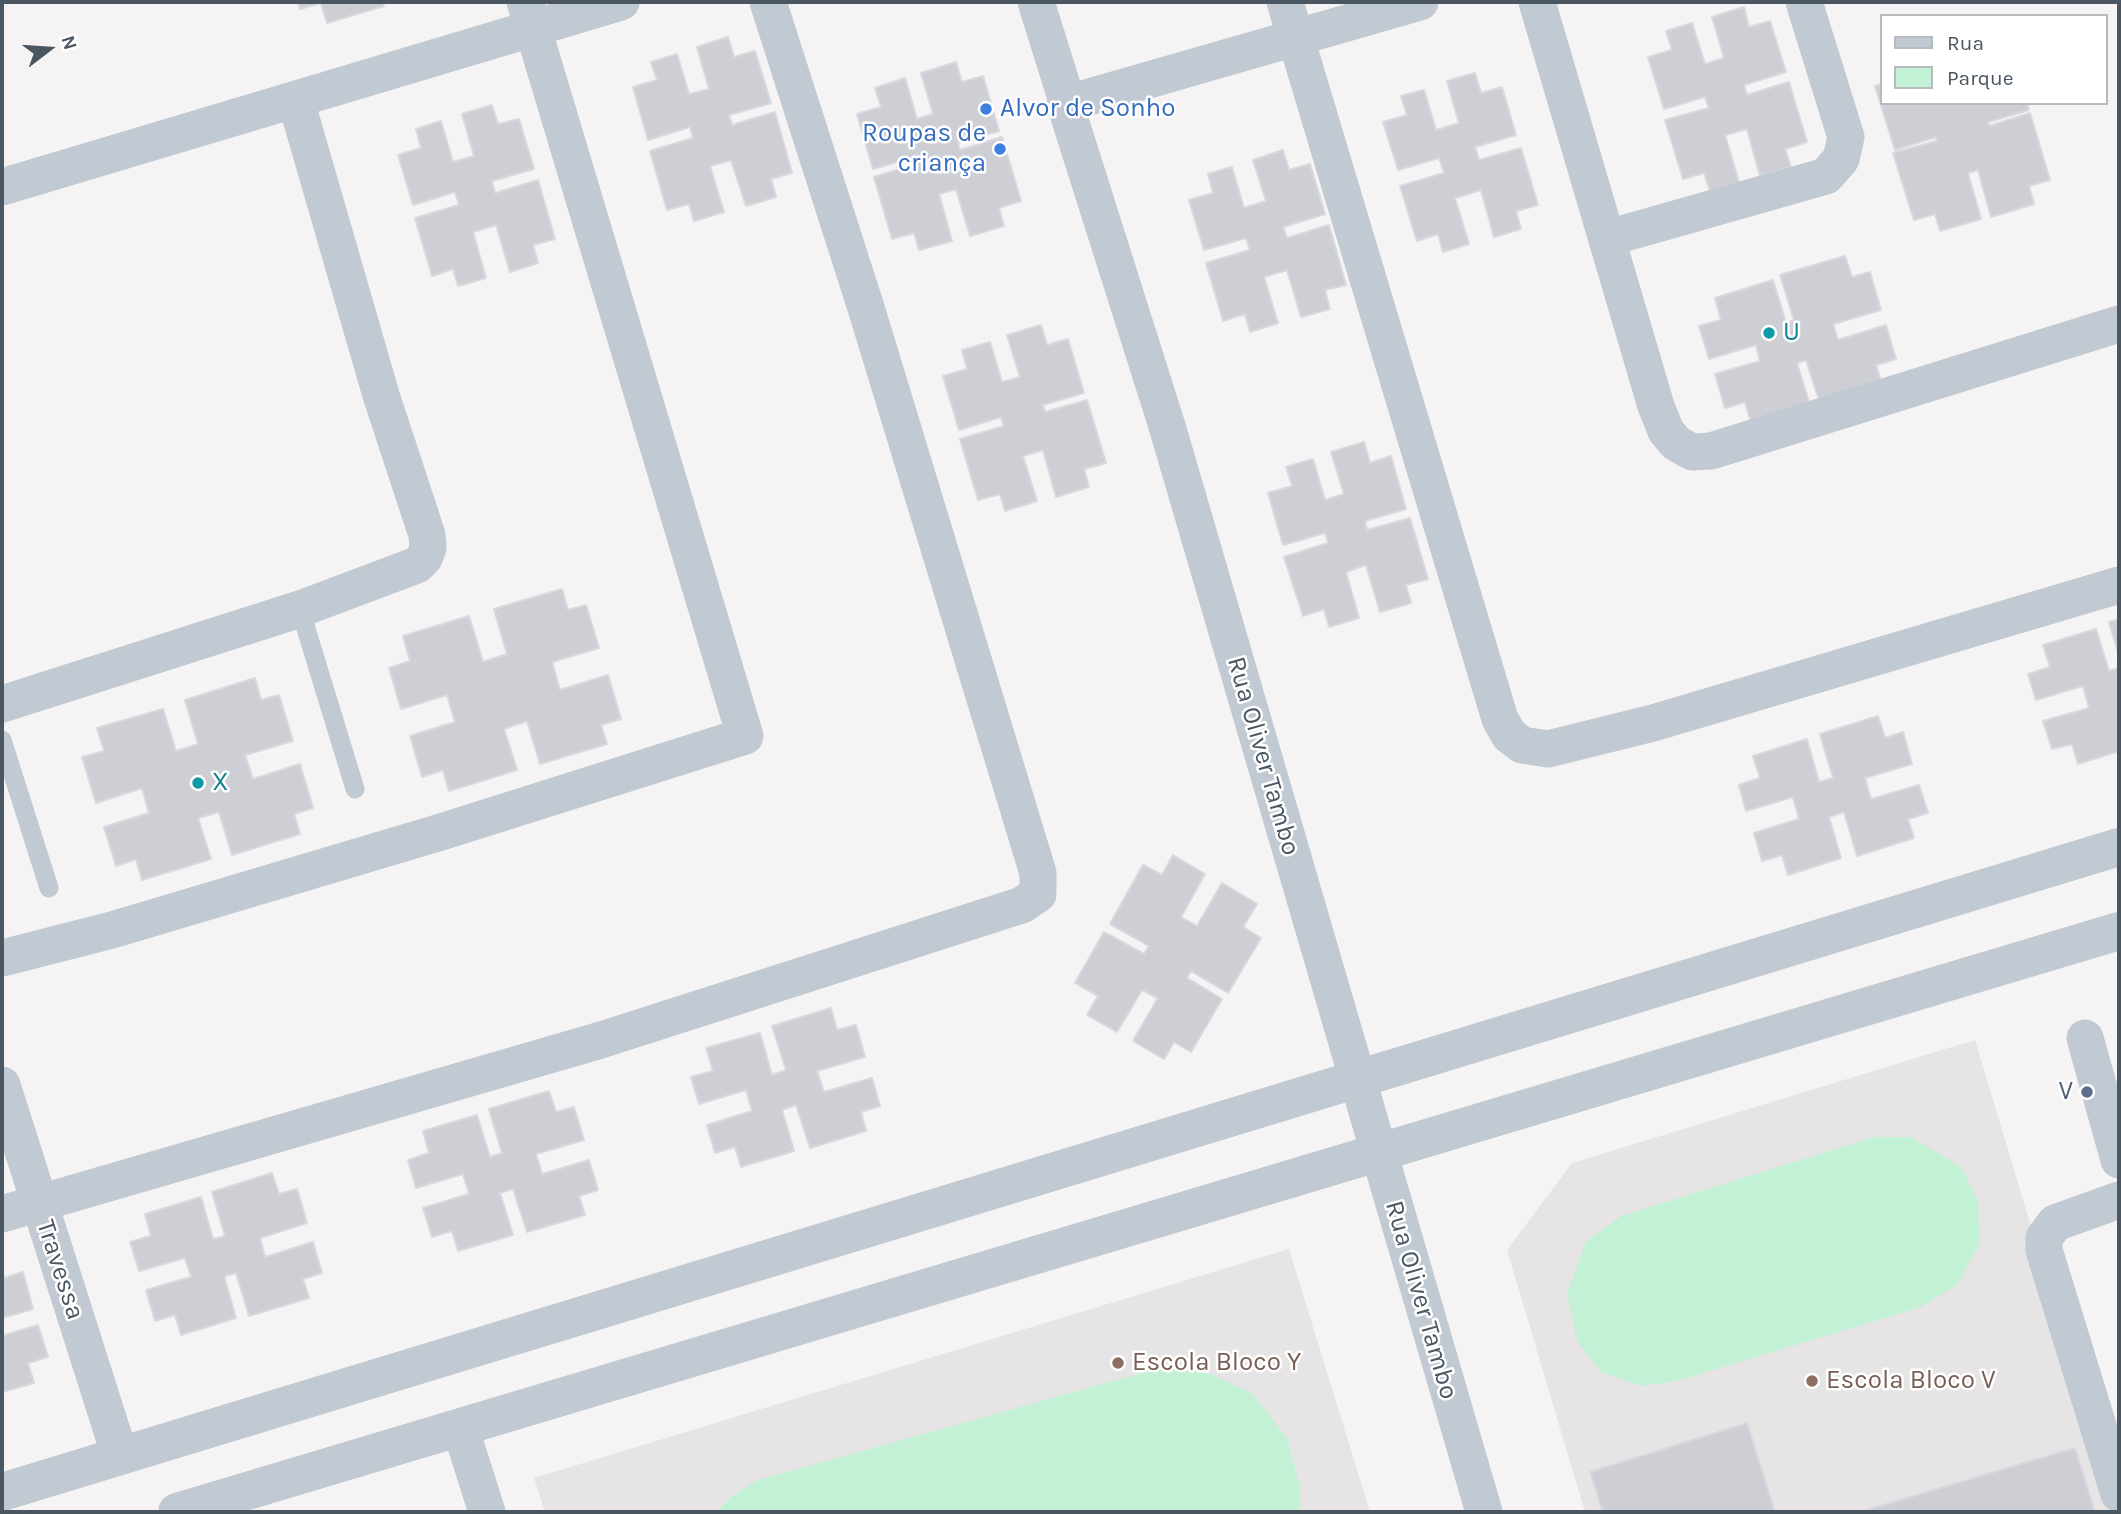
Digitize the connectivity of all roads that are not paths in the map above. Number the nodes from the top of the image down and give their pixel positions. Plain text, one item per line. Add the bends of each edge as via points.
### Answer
1 (621, 2) edge
2 (768, 2) edge
3 (1036, 2) edge
4 (1285, 2) edge
5 (1420, 2) edge
6 (1537, 2) edge
7 (1804, 2) edge
8 (529, 15) edge
9 (1296, 38) junction
10 (296, 101) junction
11 (1065, 104) junction
12 (2, 187) edge
13 (1608, 238) junction
14 (2119, 324) edge
15 (2119, 585) edge
16 (300, 609) junction
17 (2, 704) edge
18 (2, 740) edge
19 (355, 789) dead end
20 (2119, 847) edge
21 (49, 888) dead end
22 (2119, 931) edge
23 (2, 958) edge
24 (2085, 1038) dead end
25 (1357, 1079) junction
26 (2, 1085) edge
27 (1378, 1153) junction
28 (2119, 1160) edge
29 (2119, 1200) edge
30 (38, 1203) junction
31 (2, 1213) edge
32 (460, 1427) junction
33 (2113, 1452) edge
34 (120, 1456) junction
35 (2, 1492) edge
36 (2119, 1494) edge
37 (177, 1512) edge
38 (487, 1512) edge
39 (1484, 1512) edge

1 - 8 street
2 - 30 street via 1038,873 1038,894 1022,905 601,1040
3 - 11 street, Rua Oliver Tambo
4 - 9 street
5 - 9 street
6 - 13 street
7 - 13 street via 1846,137 1842,159 1826,176
8 - 10 street
8 - 23 street via 745,736 428,836
9 - 11 street
9 - 15 street via 1500,719 1522,745 1548,749 1653,723
10 - 12 street
10 - 16 street via 428,548 418,565
11 - 25 street, Rua Oliver Tambo via 1167,426
13 - 14 street via 1656,406 1666,431 1692,452 1711,451
16 - 17 street
16 - 19 lane
18 - 21 lane
20 - 25 street
22 - 27 street
24 - 28 street
25 - 27 street, Rua Oliver Tambo
25 - 34 street
26 - 30 street, Travessa
27 - 32 street
27 - 39 street, Rua Oliver Tambo
29 - 33 street via 2062,1218 2049,1229 2044,1250
30 - 31 street
30 - 34 street, Travessa
32 - 37 street
32 - 38 street
33 - 36 street
34 - 35 street

